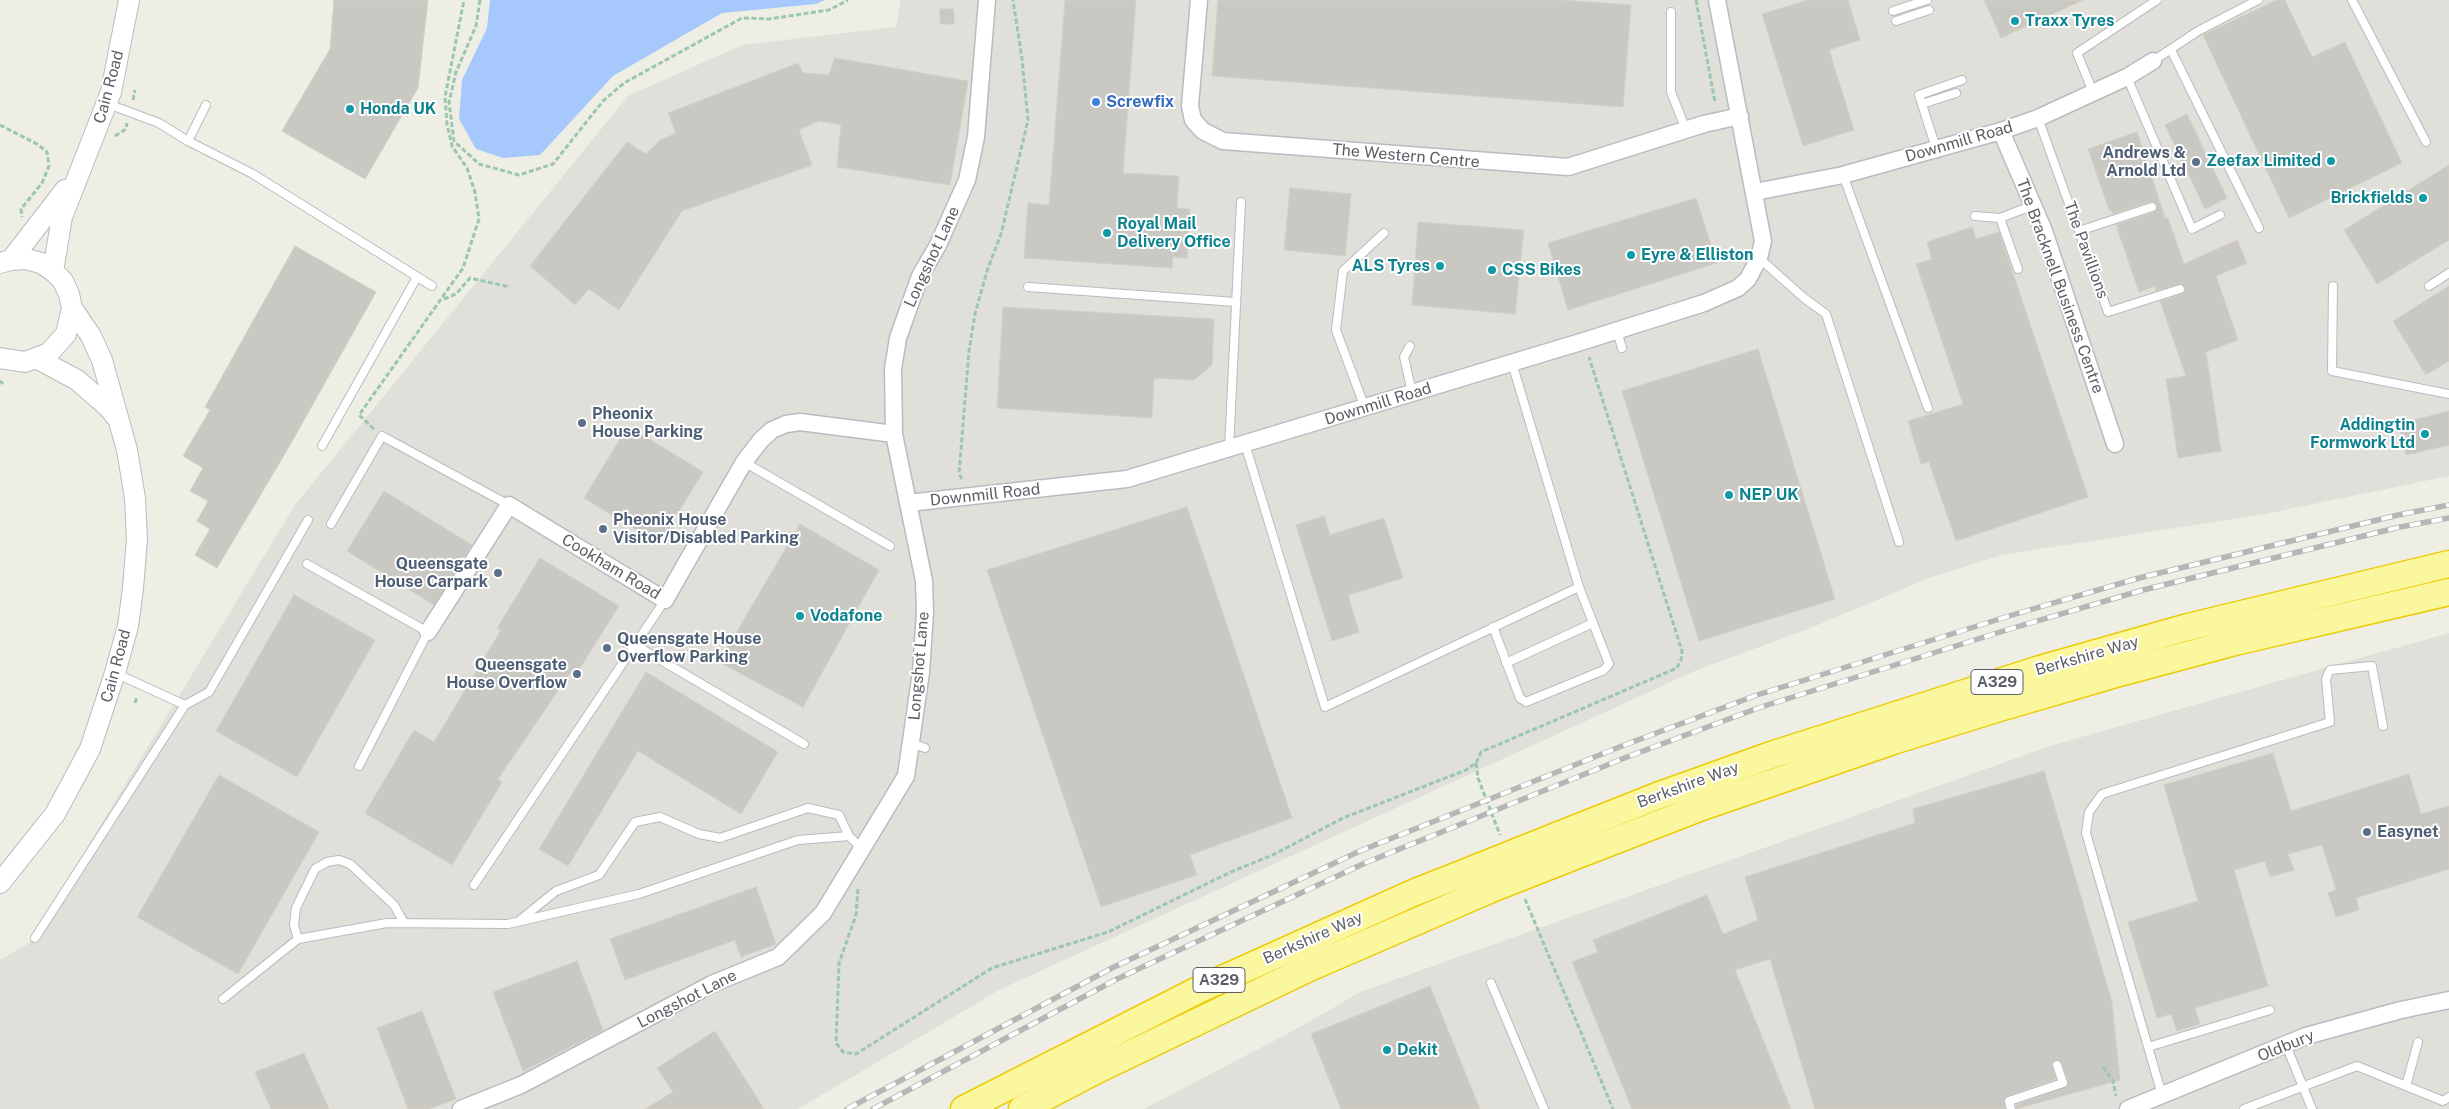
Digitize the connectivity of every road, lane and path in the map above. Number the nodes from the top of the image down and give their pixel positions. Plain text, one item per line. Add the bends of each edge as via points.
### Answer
1 (129, 0) edge
2 (464, 0) edge
3 (480, 0) edge
4 (848, 0) edge
5 (987, 0) edge
6 (1013, 0) edge
7 (1199, 0) edge
8 (1696, 0) edge
9 (1718, 0) edge
10 (1927, 0) edge
11 (2157, 0) edge
12 (2258, 0) edge
13 (2352, 0) edge
14 (1929, 10) dead end
15 (1893, 11) dead end
16 (1670, 12) dead end
17 (1896, 21) dead end
18 (2171, 50) junction
19 (2153, 61) joint
20 (2127, 77) junction
21 (1962, 80) dead end
22 (2094, 92) junction
23 (1956, 93) dead end
24 (1715, 102) dead end
25 (108, 104) junction
26 (1922, 104) junction
27 (206, 105) dead end
28 (1740, 116) junction
29 (2038, 118) junction
30 (0, 125) edge
31 (1686, 130) junction
32 (2001, 131) junction
33 (188, 141) junction
34 (2426, 142) dead end
35 (1936, 148) junction
36 (79, 170) junction
37 (1843, 175) junction
38 (1755, 192) junction
39 (1241, 202) dead end
40 (2034, 205) junction
41 (2152, 207) dead end
42 (1975, 216) dead end
43 (2220, 216) dead end
44 (22, 218) dead end
45 (2000, 218) junction
46 (2260, 228) dead end
47 (2079, 231) junction
48 (1384, 232) dead end
49 (1759, 258) junction
50 (6, 262) edge
51 (2018, 269) dead end
52 (53, 271) junction
53 (2449, 273) edge
54 (417, 277) junction
55 (432, 286) dead end
56 (2333, 286) dead end
57 (2430, 286) dead end
58 (510, 287) dead end
59 (1028, 287) dead end
60 (2180, 289) dead end
61 (443, 299) junction
62 (1236, 302) junction
63 (72, 308) junction
64 (1617, 330) junction
65 (1410, 346) dead end
66 (1622, 348) dead end
67 (1587, 350) dead end
68 (38, 359) junction
69 (4, 362) edge
70 (1512, 363) junction
71 (1412, 393) junction
72 (2449, 394) edge
73 (1365, 408) junction
74 (1928, 408) dead end
75 (118, 420) junction
76 (894, 434) junction
77 (382, 436) junction
78 (2115, 444) dead end
79 (322, 446) dead end
80 (1237, 447) junction
81 (744, 462) junction
82 (962, 480) dead end
83 (908, 503) junction
84 (509, 506) junction
85 (308, 520) dead end
86 (331, 524) dead end
87 (1899, 542) dead end
88 (890, 546) dead end
89 (308, 564) dead end
90 (2449, 564) edge
91 (1579, 587) junction
92 (2449, 592) edge
93 (665, 600) junction
94 (1593, 623) junction
95 (1493, 627) junction
96 (428, 632) junction
97 (635, 645) junction
98 (1506, 663) junction
99 (115, 673) junction
100 (137, 697) dead end
101 (135, 703) dead end
102 (185, 706) junction
103 (2383, 726) dead end
104 (804, 744) dead end
105 (1476, 763) junction
106 (359, 766) dead end
107 (849, 836) junction
108 (1500, 837) dead end
109 (862, 848) junction
110 (1560, 848) junction
111 (1485, 878) junction
112 (0, 883) edge
113 (474, 886) dead end
114 (1523, 894) dead end
115 (519, 921) junction
116 (404, 923) junction
117 (35, 938) dead end
118 (298, 939) junction
119 (1491, 984) dead end
120 (224, 999) dead end
121 (2449, 1000) edge
122 (2270, 1010) dead end
123 (2418, 1042) dead end
124 (2286, 1045) junction
125 (2148, 1047) junction
126 (2057, 1064) dead end
127 (2103, 1067) dead end
128 (2304, 1086) junction
129 (2406, 1086) junction
130 (2162, 1095) junction
131 (2116, 1096) dead end
132 (2449, 1097) edge
133 (461, 1109) edge
134 (964, 1109) edge
135 (1022, 1109) edge
136 (1544, 1109) edge
137 (1613, 1109) edge
138 (2011, 1109) edge
139 (2128, 1109) edge
140 (2244, 1109) edge
141 (2312, 1109) edge

1 - 25 street, Cain Road
2 - 61 path via 445,97 452,146 467,168 479,219 463,268
3 - 4 path via 476,26 456,72 449,102 454,141 479,164 519,175 552,164 603,101 624,82 742,18 769,19 829,10
5 - 76 street, Longshot Lane via 976,136 967,180 938,245 920,276 898,338 893,369
6 - 82 path via 1028,120 1001,234 986,271 968,351 959,474
7 - 31 street, The Western Centre via 1190,106 1193,120 1203,131 1223,141 1568,168
8 - 24 path
9 - 28 street, Downmill Road
10 - 15 lane
11 - 22 lane via 2077,53
12 - 18 lane via 2198,31
13 - 34 lane
14 - 17 lane
16 - 31 lane via 1671,92
18 - 19 lane
18 - 46 lane
19 - 20 street, Downmill Road
20 - 22 street, Downmill Road
20 - 43 lane via 2192,229
21 - 26 lane via 1919,95
22 - 29 street, Downmill Road
23 - 26 lane
25 - 33 lane via 159,123
25 - 36 street, Cain Road
26 - 35 lane
27 - 33 lane
28 - 31 street, The Western Centre
28 - 38 street, Downmill Road
29 - 32 street, Downmill Road
29 - 47 lane, The Pavillions
30 - 44 path via 46,152 49,166 42,183 20,209
32 - 35 street, Downmill Road
32 - 40 street, The Bracknell Business Centre
33 - 54 lane via 258,177
35 - 37 street, Downmill Road
36 - 50 street, Cain Road
36 - 52 street, Cain Road via 62,218
37 - 38 street, Downmill Road
37 - 74 lane
38 - 49 street, Downmill Road via 1763,240
39 - 62 lane
40 - 45 lane
40 - 78 street, The Bracknell Business Centre
41 - 47 lane
42 - 45 lane
45 - 51 lane
47 - 60 lane, The Pavillions via 2108,312
48 - 73 lane via 1343,271 1336,330
49 - 64 street, Downmill Road via 1748,279 1738,288 1720,297
49 - 87 lane via 1826,314
50 - 52 street via 26,259
52 - 63 street via 63,281
53 - 57 lane
54 - 55 lane
54 - 79 lane
56 - 72 lane via 2332,371
58 - 61 path via 470,278 456,294
59 - 62 lane
61 - 77 path via 359,415
62 - 80 lane
63 - 68 street via 66,334 49,353
63 - 75 street, Cain Road via 102,360
64 - 66 lane
64 - 70 street, Downmill Road
65 - 71 lane via 1404,357
67 - 105 path via 1682,651 1681,660 1677,668 1668,673 1481,752
68 - 69 street
68 - 75 street, Cain Road via 77,380
70 - 71 street, Downmill Road
70 - 91 lane
71 - 73 street, Downmill Road
73 - 80 street, Downmill Road
75 - 99 street, Cain Road via 131,471 137,539 128,626
76 - 81 street, Cookham Road via 800,422 786,424 761,440
76 - 83 street, Longshot Lane
77 - 84 lane
77 - 86 lane
80 - 83 street, Downmill Road via 1127,479
80 - 95 lane via 1325,707
81 - 88 lane
81 - 93 street, Cookham Road
83 - 109 street, Longshot Lane via 924,581 918,746 906,776
84 - 93 street, Cookham Road
84 - 96 street
85 - 102 lane via 209,692
89 - 96 lane
90 - 110 highway, Berkshire Way / A329 via 2197,624 2040,669 1774,754 1657,796
91 - 94 lane
91 - 95 lane
92 - 110 highway, Berkshire Way / A329 via 2235,642 2112,675 1893,741 1719,800
93 - 97 lane
94 - 98 lane
94 - 98 lane via 1610,664 1604,670 1526,702 1520,698
95 - 98 lane
96 - 106 lane
97 - 104 lane
97 - 113 lane
99 - 102 lane
99 - 112 street, Cain Road via 90,750 55,814
100 - 101 path
102 - 117 lane
103 - 125 lane via 2372,666 2330,670 2326,679 2330,722 2102,794 2093,806 2086,833
105 - 108 path via 1483,794
105 - 109 path via 1466,770 1343,818 1274,855 1233,871 1108,932 992,968 856,1054 843,1052 836,1043 836,1035 839,963 856,915
107 - 109 lane
107 - 115 lane via 798,840 639,894
107 - 115 lane via 839,815 808,808 720,838 699,834 660,817 635,822 599,875 556,891
109 - 133 street, Longshot Lane via 822,913 778,957 712,984 521,1085
110 - 111 highway, Berkshire Way / A329, bridge
111 - 134 highway, Berkshire Way / A329 via 1413,893 1198,990
111 - 135 highway, Berkshire Way / A329
114 - 137 path
115 - 116 lane via 508,924
116 - 118 lane via 387,923
116 - 118 lane via 394,905 350,864 339,860 315,869 296,908 294,925
118 - 120 lane
119 - 136 lane
121 - 124 street, Oldbury via 2352,1023
122 - 125 lane
123 - 129 lane
124 - 128 lane
124 - 130 street, Oldbury
125 - 130 lane
126 - 138 lane via 2063,1083 2009,1101
127 - 131 path via 2113,1081
128 - 129 lane via 2357,1066
128 - 140 lane
128 - 141 lane
129 - 132 lane via 2442,1102
130 - 139 street, Oldbury

